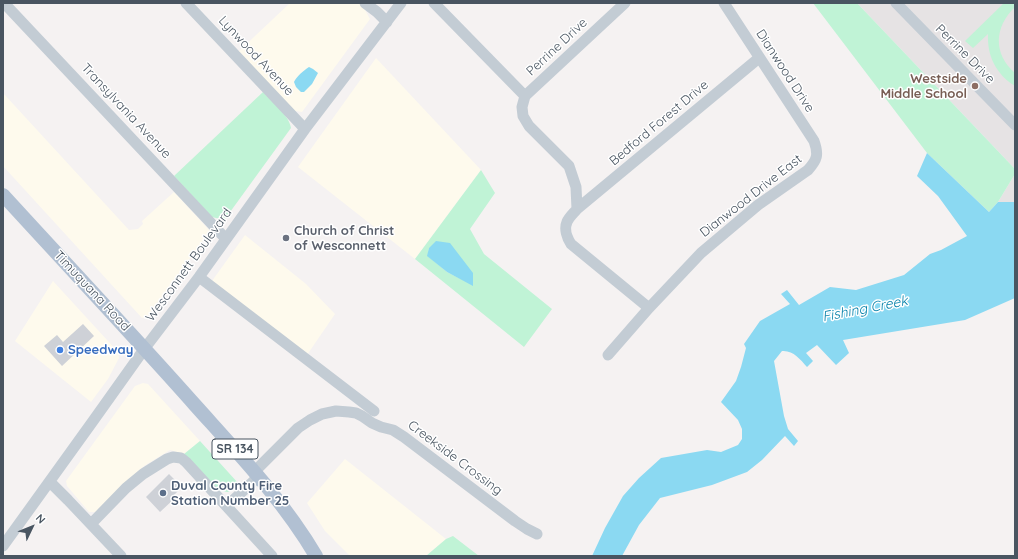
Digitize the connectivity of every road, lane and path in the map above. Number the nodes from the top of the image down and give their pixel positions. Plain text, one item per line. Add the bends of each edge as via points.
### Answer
1 (4, 3) edge
2 (186, 3) edge
3 (365, 3) edge
4 (401, 3) edge
5 (434, 3) edge
6 (625, 3) edge
7 (724, 3) edge
8 (896, 3) edge
9 (387, 22) junction
10 (759, 58) junction
11 (525, 96) junction
12 (1015, 125) edge
13 (305, 129) junction
14 (817, 155) joint
15 (3, 195) edge
16 (577, 209) junction
17 (226, 239) junction
18 (199, 277) junction
19 (649, 308) junction
20 (145, 348) junction
21 (608, 355) dead end
22 (374, 411) dead end
23 (257, 473) junction
24 (50, 482) junction
25 (227, 506) junction
26 (90, 524) junction
27 (537, 534) dead end
28 (3, 546) edge
29 (121, 556) edge
30 (272, 556) edge
31 (316, 556) edge

1 - 17 street, Transylvania Avenue
2 - 13 street, Lynwood Avenue
3 - 9 street
4 - 9 street, Wesconnett Boulevard
5 - 11 street
6 - 11 street, Perrine Drive
7 - 10 street, Dianwood Drive
8 - 12 street, Perrine Drive
9 - 13 street, Wesconnett Boulevard
10 - 14 street, Dianwood Drive via 814,141
10 - 16 street, Bedford Forest Drive
11 - 16 street via 523,116 529,126 569,166 576,187
13 - 17 street, Wesconnett Boulevard
14 - 19 street, Dianwood Drive East via 808,170 758,205 701,253
15 - 20 main road, Timuquana Road / SR 134
16 - 19 street, Bedford Forest Drive via 566,227 567,238 571,244
17 - 18 street, Wesconnett Boulevard
18 - 20 street, Wesconnett Boulevard
18 - 22 street
19 - 21 street, Dianwood Drive East
20 - 23 main road, Timuquana Road / SR 134
20 - 24 street, Wesconnett Boulevard
23 - 25 street, Creekside Crossing
23 - 27 street, Creekside Crossing via 290,435 310,420 336,411 349,412 404,437 515,521
23 - 31 main road, Timuquana Road / SR 134 via 288,513
24 - 26 street
24 - 28 street, Wesconnett Boulevard
25 - 26 street via 186,462 173,457 143,474
25 - 30 street
26 - 29 street

